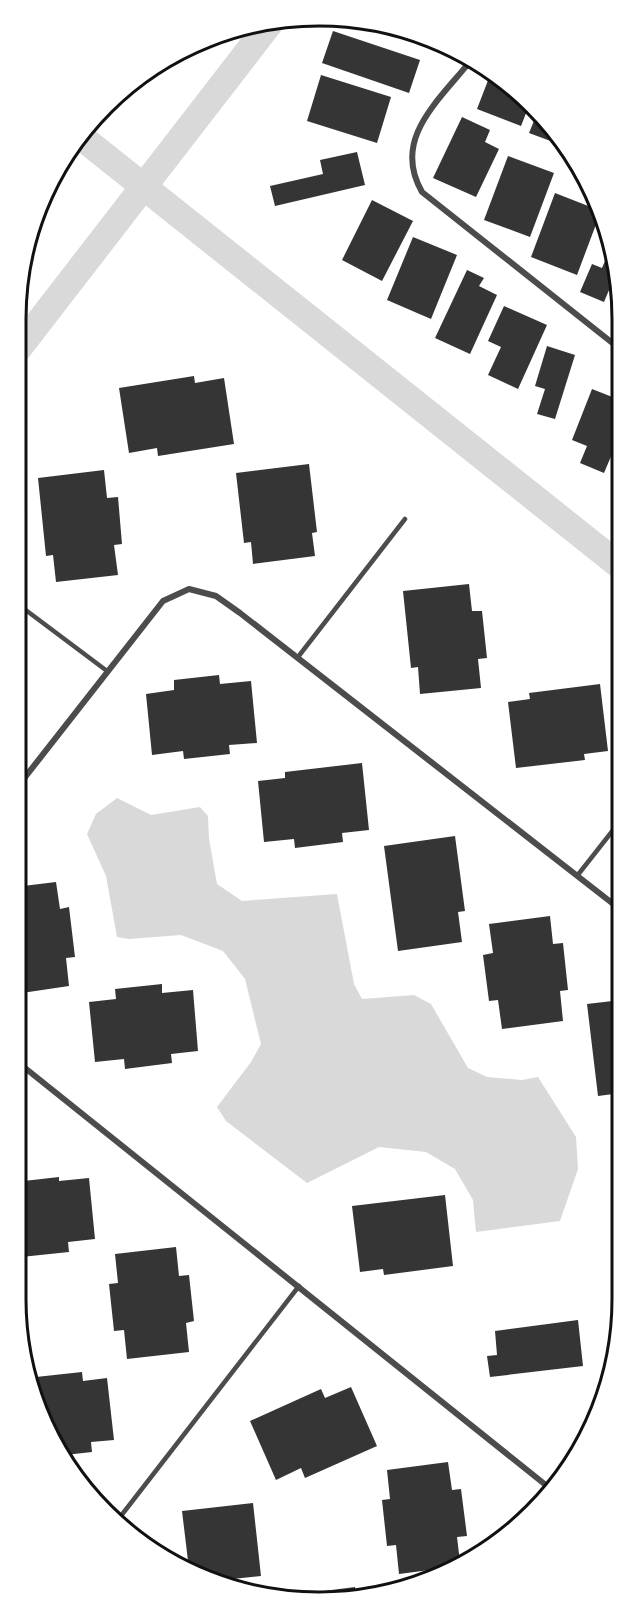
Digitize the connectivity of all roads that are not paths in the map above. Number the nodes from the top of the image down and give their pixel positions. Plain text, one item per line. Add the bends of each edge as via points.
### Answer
1 (467, 66) edge
2 (612, 343) edge
3 (405, 519) dead end
4 (26, 610) edge
5 (298, 657) junction
6 (107, 671) junction
7 (26, 776) edge
8 (612, 831) edge
9 (577, 876) junction
10 (612, 903) edge
11 (26, 1069) edge
12 (299, 1286) junction
13 (545, 1484) edge
14 (121, 1516) edge

1 - 2 street via 412,142 413,177 422,192
3 - 5 lane
4 - 6 lane
5 - 6 street via 216,596 189,589 163,601
5 - 9 street
6 - 7 street
8 - 9 lane
9 - 10 street
11 - 12 street
12 - 13 street
12 - 14 lane

